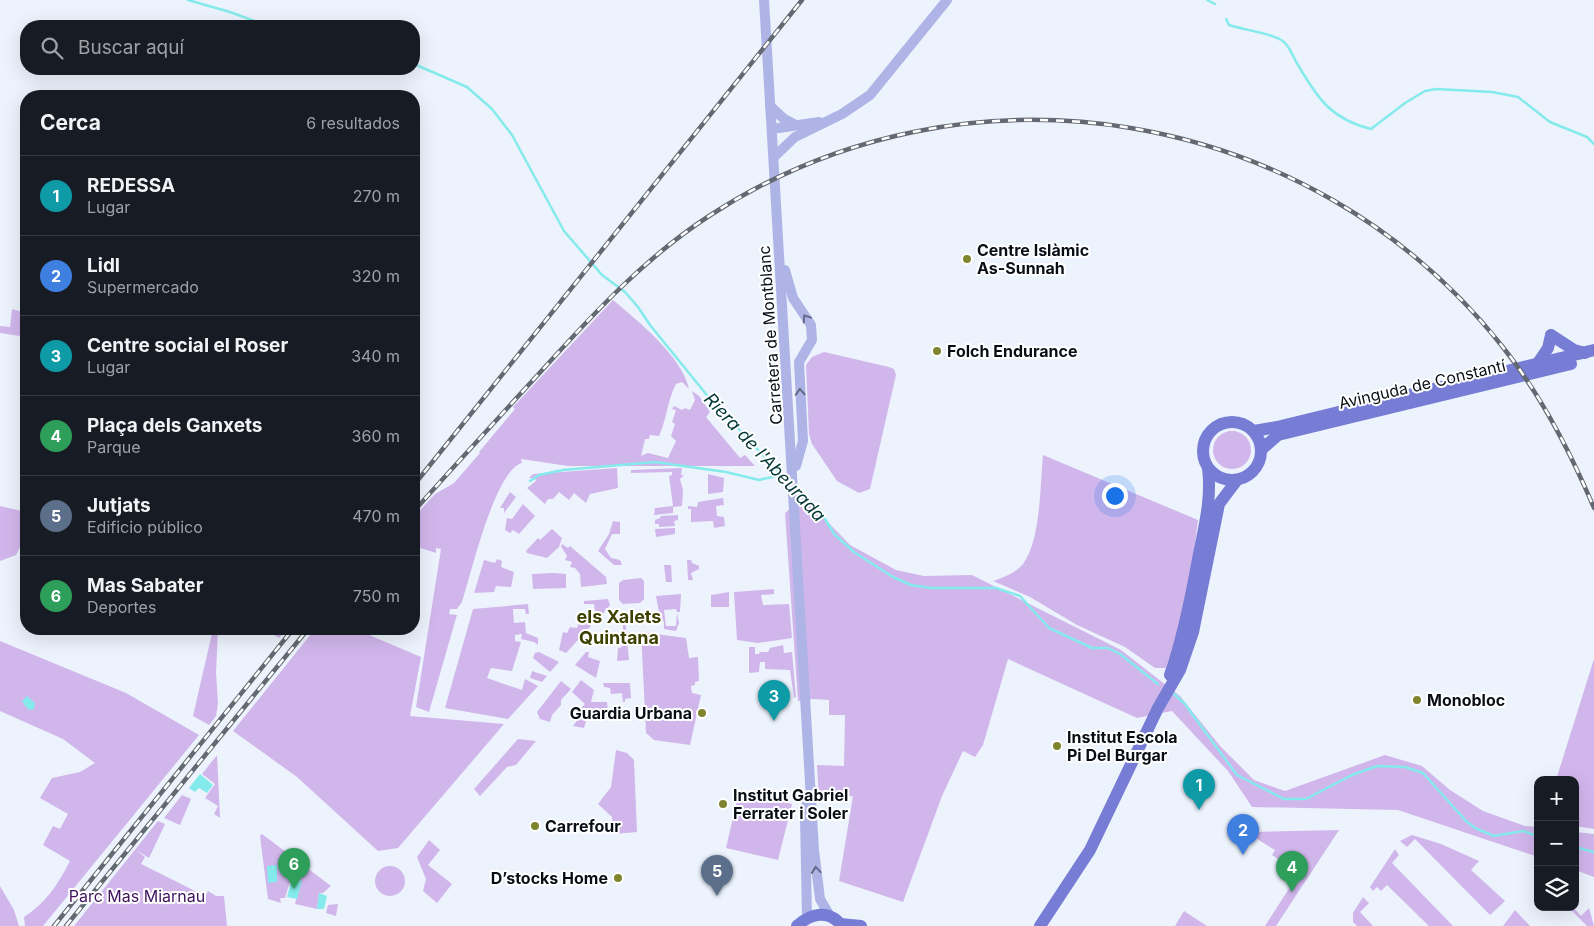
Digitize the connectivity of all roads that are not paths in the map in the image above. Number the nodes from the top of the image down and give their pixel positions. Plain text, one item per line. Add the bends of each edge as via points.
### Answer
1 (764, 0) edge
2 (946, 0) edge
3 (770, 106) junction
4 (825, 122) junction
5 (794, 124) junction
6 (772, 131) junction
7 (795, 137) junction
8 (774, 157) junction
9 (780, 253) junction
10 (1551, 335) junction
11 (1592, 354) edge
12 (1560, 360) junction
13 (1538, 363) junction
14 (1465, 390) junction
15 (1438, 397) junction
16 (1364, 407) junction
17 (1254, 431) junction
18 (1295, 431) junction
19 (1262, 449) junction
20 (1208, 468) junction
21 (794, 477) junction
22 (1238, 480) junction
23 (1213, 510) junction
24 (1192, 593) junction
25 (1183, 664) junction
26 (1158, 708) junction
27 (810, 775) junction
28 (802, 922) edge
29 (837, 922) edge
30 (861, 926) edge
31 (1042, 926) edge

1 - 3 street, Carretera de Montblanc
2 - 4 street via 870,95
3 - 5 street
3 - 6 street, Carretera de Montblanc
4 - 5 street
4 - 7 street
5 - 6 street
6 - 7 street
6 - 8 street, Carretera de Montblanc
7 - 8 street
8 - 9 street, Carretera de Montblanc
9 - 21 street, Carretera de Montblanc
21 -> 9 street via 802,441 798,362 812,340 811,325 793,298
10 - 11 main road via 1574,350
10 - 12 main road
10 - 13 main road via 1548,348
11 - 12 main road
11 - 14 main road, Avinguda de Constantí
12 - 13 main road
12 - 14 main road via 1481,382
13 - 16 main road
14 - 15 main road, Avinguda de Constantí
15 - 16 main road
15 - 18 main road, Avinguda de Constantí
16 - 17 main road
16 - 18 main road
17 - 19 main road
17 - 20 main road via 1233,421 1214,427 1203,448
18 - 19 main road, Avinguda de Constantí via 1275,436
19 - 22 main road via 1255,469
20 - 22 main road via 1221,478
20 - 23 main road
21 - 27 street, Carretera de Montblanc
22 - 23 main road
23 - 24 main road
23 - 25 main road via 1197,614
24 - 25 main road via 1178,659
24 - 26 main road
25 - 26 main road
26 - 31 main road via 1087,860
27 - 28 street via 805,817
29 -> 27 street via 820,899 817,883
28 - 29 main road via 816,914
29 - 30 main road

